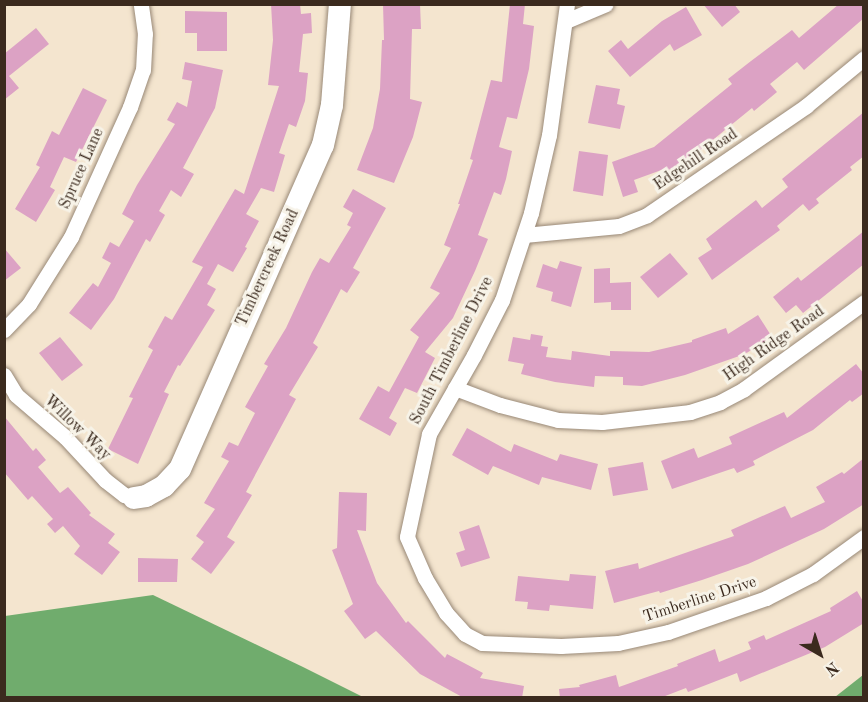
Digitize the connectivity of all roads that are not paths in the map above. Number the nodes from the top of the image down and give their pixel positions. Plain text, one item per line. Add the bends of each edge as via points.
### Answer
1 (141, 4) edge
2 (340, 4) edge
3 (567, 4) edge
4 (606, 4) edge
5 (566, 21) junction
6 (864, 58) edge
7 (524, 235) junction
8 (864, 302) edge
9 (4, 330) edge
10 (4, 375) edge
11 (455, 388) junction
12 (134, 498) joint
13 (864, 537) edge
14 (440, 604) joint

1 - 9 street, Spruce Lane via 145,34 143,70 130,107 71,237 29,303
2 - 12 street, Timbercreek Road via 332,105 323,145 180,469 164,486
3 - 5 street, South Timberline Drive
4 - 5 street
5 - 7 street, South Timberline Drive via 549,135
6 - 7 street, Edgehill Road via 806,106 647,215 610,228
7 - 11 street, South Timberline Drive via 502,300
8 - 11 street, High Ridge Road via 744,389 690,412 602,422 558,420
10 - 12 street, Willow Way via 16,395 65,437 105,480
11 - 14 street, South Timberline Drive via 429,434 407,537
13 - 14 street, Timberline Drive via 813,574 766,598 669,632 618,643 482,643 465,634

